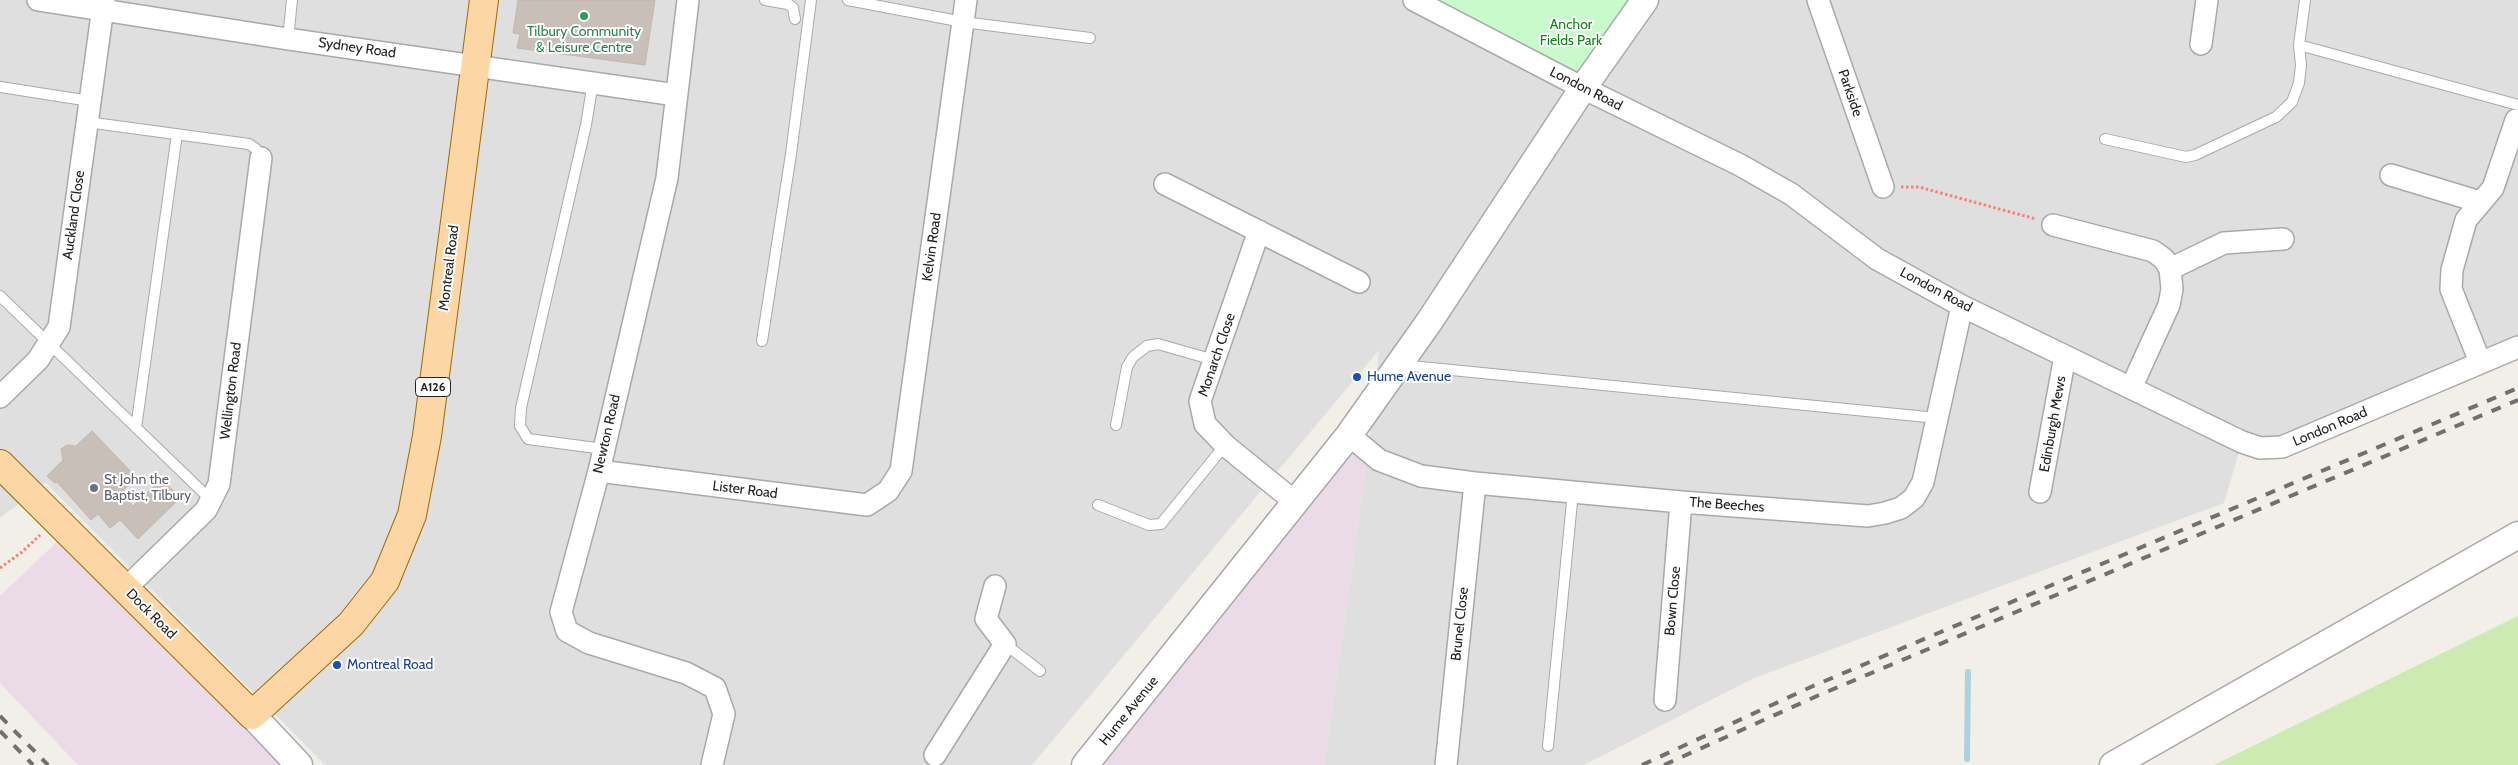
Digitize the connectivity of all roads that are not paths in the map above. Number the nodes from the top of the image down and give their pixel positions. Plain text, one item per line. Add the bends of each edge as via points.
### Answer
1 (38, 0) edge
2 (292, 0) edge
3 (484, 0) edge
4 (688, 0) edge
5 (766, 0) edge
6 (811, 0) edge
7 (848, 0) edge
8 (966, 0) edge
9 (1414, 0) edge
10 (1645, 0) edge
11 (1818, 0) edge
12 (2207, 0) edge
13 (2305, 0) edge
14 (103, 5) edge
15 (795, 18) dead end
16 (963, 22) junction
17 (1090, 38) dead end
18 (288, 39) junction
19 (2201, 44) dead end
20 (2299, 45) junction
21 (476, 65) junction
22 (593, 82) junction
23 (0, 87) edge
24 (1583, 88) junction
25 (676, 95) junction
26 (90, 100) junction
27 (2517, 113) edge
28 (87, 122) junction
29 (177, 134) junction
30 (2105, 139) dead end
31 (261, 158) joint
32 (2391, 175) dead end
33 (1165, 184) dead end
34 (1883, 187) road end
35 (2480, 202) junction
36 (2053, 224) road end
37 (1259, 231) junction
38 (2283, 239) dead end
39 (2170, 269) junction
40 (1358, 282) dead end
41 (0, 296) edge
42 (1962, 306) junction
43 (762, 341) dead end
44 (48, 344) junction
45 (2518, 347) edge
46 (2065, 356) junction
47 (1214, 360) junction
48 (2480, 362) junction
49 (1400, 365) junction
50 (2131, 388) junction
51 (0, 397) edge
52 (1937, 418) junction
53 (1116, 425) dead end
54 (136, 428) junction
55 (1349, 435) junction
56 (1225, 445) junction
57 (604, 449) junction
58 (0, 464) edge
59 (598, 471) junction
60 (1475, 483) junction
61 (888, 491) joint
62 (1573, 492) junction
63 (2040, 492) dead end
64 (211, 500) junction
65 (1295, 502) junction
66 (1681, 502) junction
67 (1098, 505) dead end
68 (2518, 535) edge
69 (995, 586) dead end
70 (125, 589) junction
71 (1005, 644) junction
72 (1040, 671) dead end
73 (1665, 700) dead end
74 (252, 715) junction
75 (1548, 746) dead end
76 (934, 762) edge
77 (299, 765) edge
78 (712, 765) edge
79 (1086, 765) edge
80 (1446, 765) edge
81 (2113, 765) edge

1 - 14 street, Sydney Road
2 - 18 lane
3 - 21 main road, Montreal Road / A126
4 - 25 street, Newton Road
5 - 15 lane via 788,4 793,8
6 - 43 lane
7 - 16 lane
8 - 16 street, Kelvin Road
9 - 24 street, London Road
10 - 24 street, Hume Avenue
11 - 34 street, Parkside
12 - 19 street
13 - 20 lane
14 - 18 street, Sydney Road
14 - 26 street, Auckland Close
16 - 17 lane
16 - 61 street, Kelvin Road via 901,471
18 - 21 street, Sydney Road
20 - 27 lane
20 - 30 lane via 2299,83 2292,102 2276,117 2186,157
21 - 22 street, Sydney Road
21 - 74 main road, Montreal Road / A126 via 427,436 412,515 385,581 351,624
22 - 25 street, Sydney Road
22 - 57 lane via 521,408 520,426 528,439
23 - 26 lane
24 - 42 street, London Road via 1740,165 1791,194 1877,258
24 - 49 street, Hume Avenue
25 - 57 street, Newton Road via 667,178
26 - 28 street, Auckland Close
27 - 35 street via 2493,188
28 - 29 lane
28 - 44 street, Auckland Close via 59,327
29 - 31 lane via 249,144
29 - 54 lane
31 - 64 street, Wellington Road via 219,484
32 - 35 street
33 - 37 street
35 - 48 street via 2466,220 2452,270 2451,289
36 - 39 street via 2152,251 2164,259
37 - 40 street
37 - 47 street, Monarch Close
38 - 39 street via 2224,243
39 - 50 street via 2172,289 2169,305
41 - 44 lane
42 - 46 street, London Road
42 - 52 street, The Beeches
44 - 51 street, Auckland Close via 38,360
44 - 54 lane
45 - 48 street, London Road
46 - 50 street, London Road
46 - 63 street, Edinburgh Mews
47 - 53 lane via 1158,344 1147,346 1133,357 1127,367
47 - 56 street, Monarch Close via 1200,401 1205,424
48 - 50 street, London Road via 2282,447 2260,448 2242,442
49 - 52 lane
49 - 55 street, Hume Avenue
52 - 66 street, The Beeches via 1923,482 1914,498 1901,508 1868,516
54 - 64 lane
55 - 60 street, The Beeches via 1380,460 1421,476
55 - 65 street, Hume Avenue
56 - 65 street, Monarch Close
56 - 67 lane via 1161,524 1149,525
57 - 59 street, Newton Road
58 - 70 main road, Dock Road
59 - 61 street, Lister Road via 867,505
59 - 78 street, Newton Road via 561,612 567,630 589,643 686,673 716,688 724,714
60 - 62 street, The Beeches
60 - 80 street, Brunel Close
62 - 66 street, The Beeches
62 - 75 lane
64 - 70 street, Wellington Road via 206,510
65 - 79 street, Hume Avenue
66 - 73 street, Bown Close
68 - 81 street
69 - 71 street via 986,618
70 - 74 main road, Dock Road
71 - 72 lane
71 - 76 street
74 - 77 street, Dock Road

